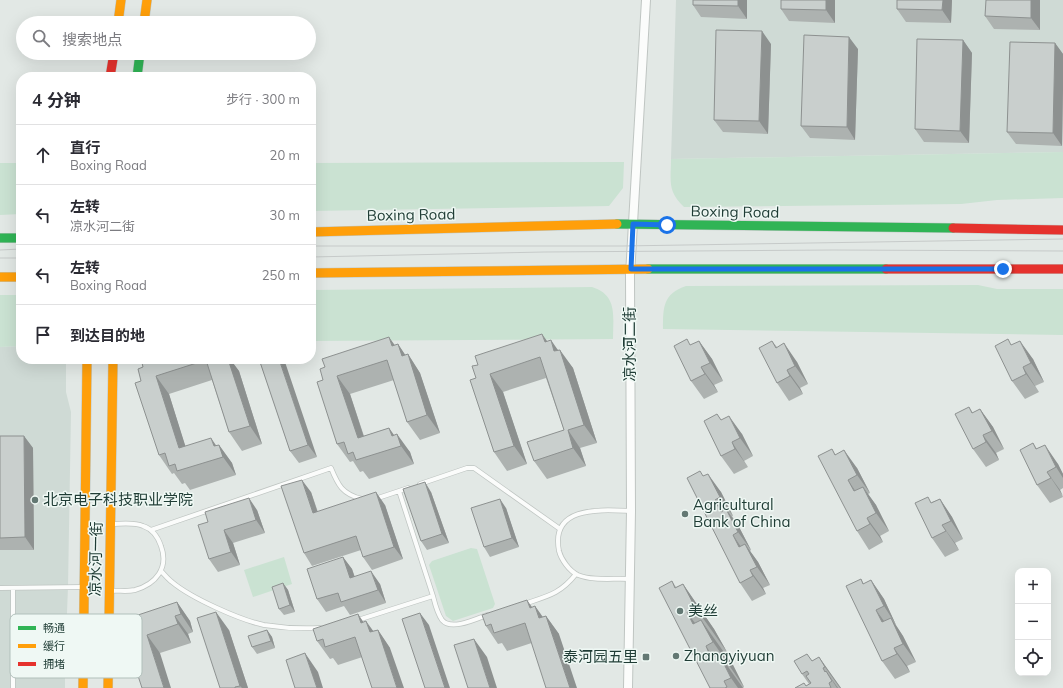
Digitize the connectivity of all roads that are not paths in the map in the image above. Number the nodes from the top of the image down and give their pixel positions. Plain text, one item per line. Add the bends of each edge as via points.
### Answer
1 (121, 0) edge
2 (147, 0) edge
3 (646, 0) edge
4 (119, 16) edge
5 (145, 16) edge
6 (113, 60) edge
7 (139, 60) edge
8 (111, 72) edge
9 (138, 72) edge
10 (633, 224) junction
11 (1063, 230) edge
12 (316, 232) edge
13 (0, 238) edge
14 (16, 238) edge
15 (631, 269) junction
16 (1063, 269) edge
17 (316, 273) edge
18 (0, 277) edge
19 (16, 277) edge
20 (87, 364) edge
21 (113, 364) edge
22 (399, 491) junction
23 (631, 511) junction
24 (111, 524) junction
25 (151, 530) junction
26 (560, 530) junction
27 (161, 571) junction
28 (576, 574) junction
29 (630, 579) junction
30 (84, 587) junction
31 (0, 588) edge
32 (13, 588) junction
33 (110, 590) junction
34 (433, 596) junction
35 (516, 606) edge
36 (493, 613) edge
37 (13, 614) edge
38 (84, 614) edge
39 (110, 614) edge
40 (355, 622) edge
41 (326, 627) edge
42 (83, 678) edge
43 (108, 678) edge
44 (83, 688) edge
45 (108, 688) edge
46 (628, 688) edge

1 - 4 main road
2 - 5 main road
3 - 10 street, 凉水河二街
6 - 8 main road
7 - 9 main road
10 - 11 main road, Boxing Road
10 - 12 main road, Boxing Road
10 - 15 street, 凉水河二街
13 - 14 main road
15 - 16 main road
15 - 17 main road
15 - 23 street, 凉水河二街
18 - 19 main road
20 - 30 main road, 凉水河一街
21 - 24 main road, 凉水河一街
22 - 25 lane via 373,500 356,498 338,485 331,468
22 - 26 lane via 467,468 474,468
22 - 34 lane
23 - 26 lane via 588,511 577,514
23 - 29 street, 凉水河二街
24 - 25 lane via 141,525
24 - 33 main road, 凉水河一街
25 - 27 lane via 163,551
26 - 28 lane via 560,554
27 - 33 lane via 151,582 134,590
27 - 41 lane via 193,596 238,616 288,628
28 - 29 lane via 588,578
28 - 35 lane via 554,594
29 - 46 street, 凉水河二街
30 - 32 lane
30 - 38 main road, 凉水河一街
31 - 32 lane
32 - 37 lane
33 - 39 main road, 凉水河一街
34 - 36 lane via 438,613 447,624 455,625
34 - 40 lane
42 - 44 main road, 凉水河一街
43 - 45 main road, 凉水河一街

